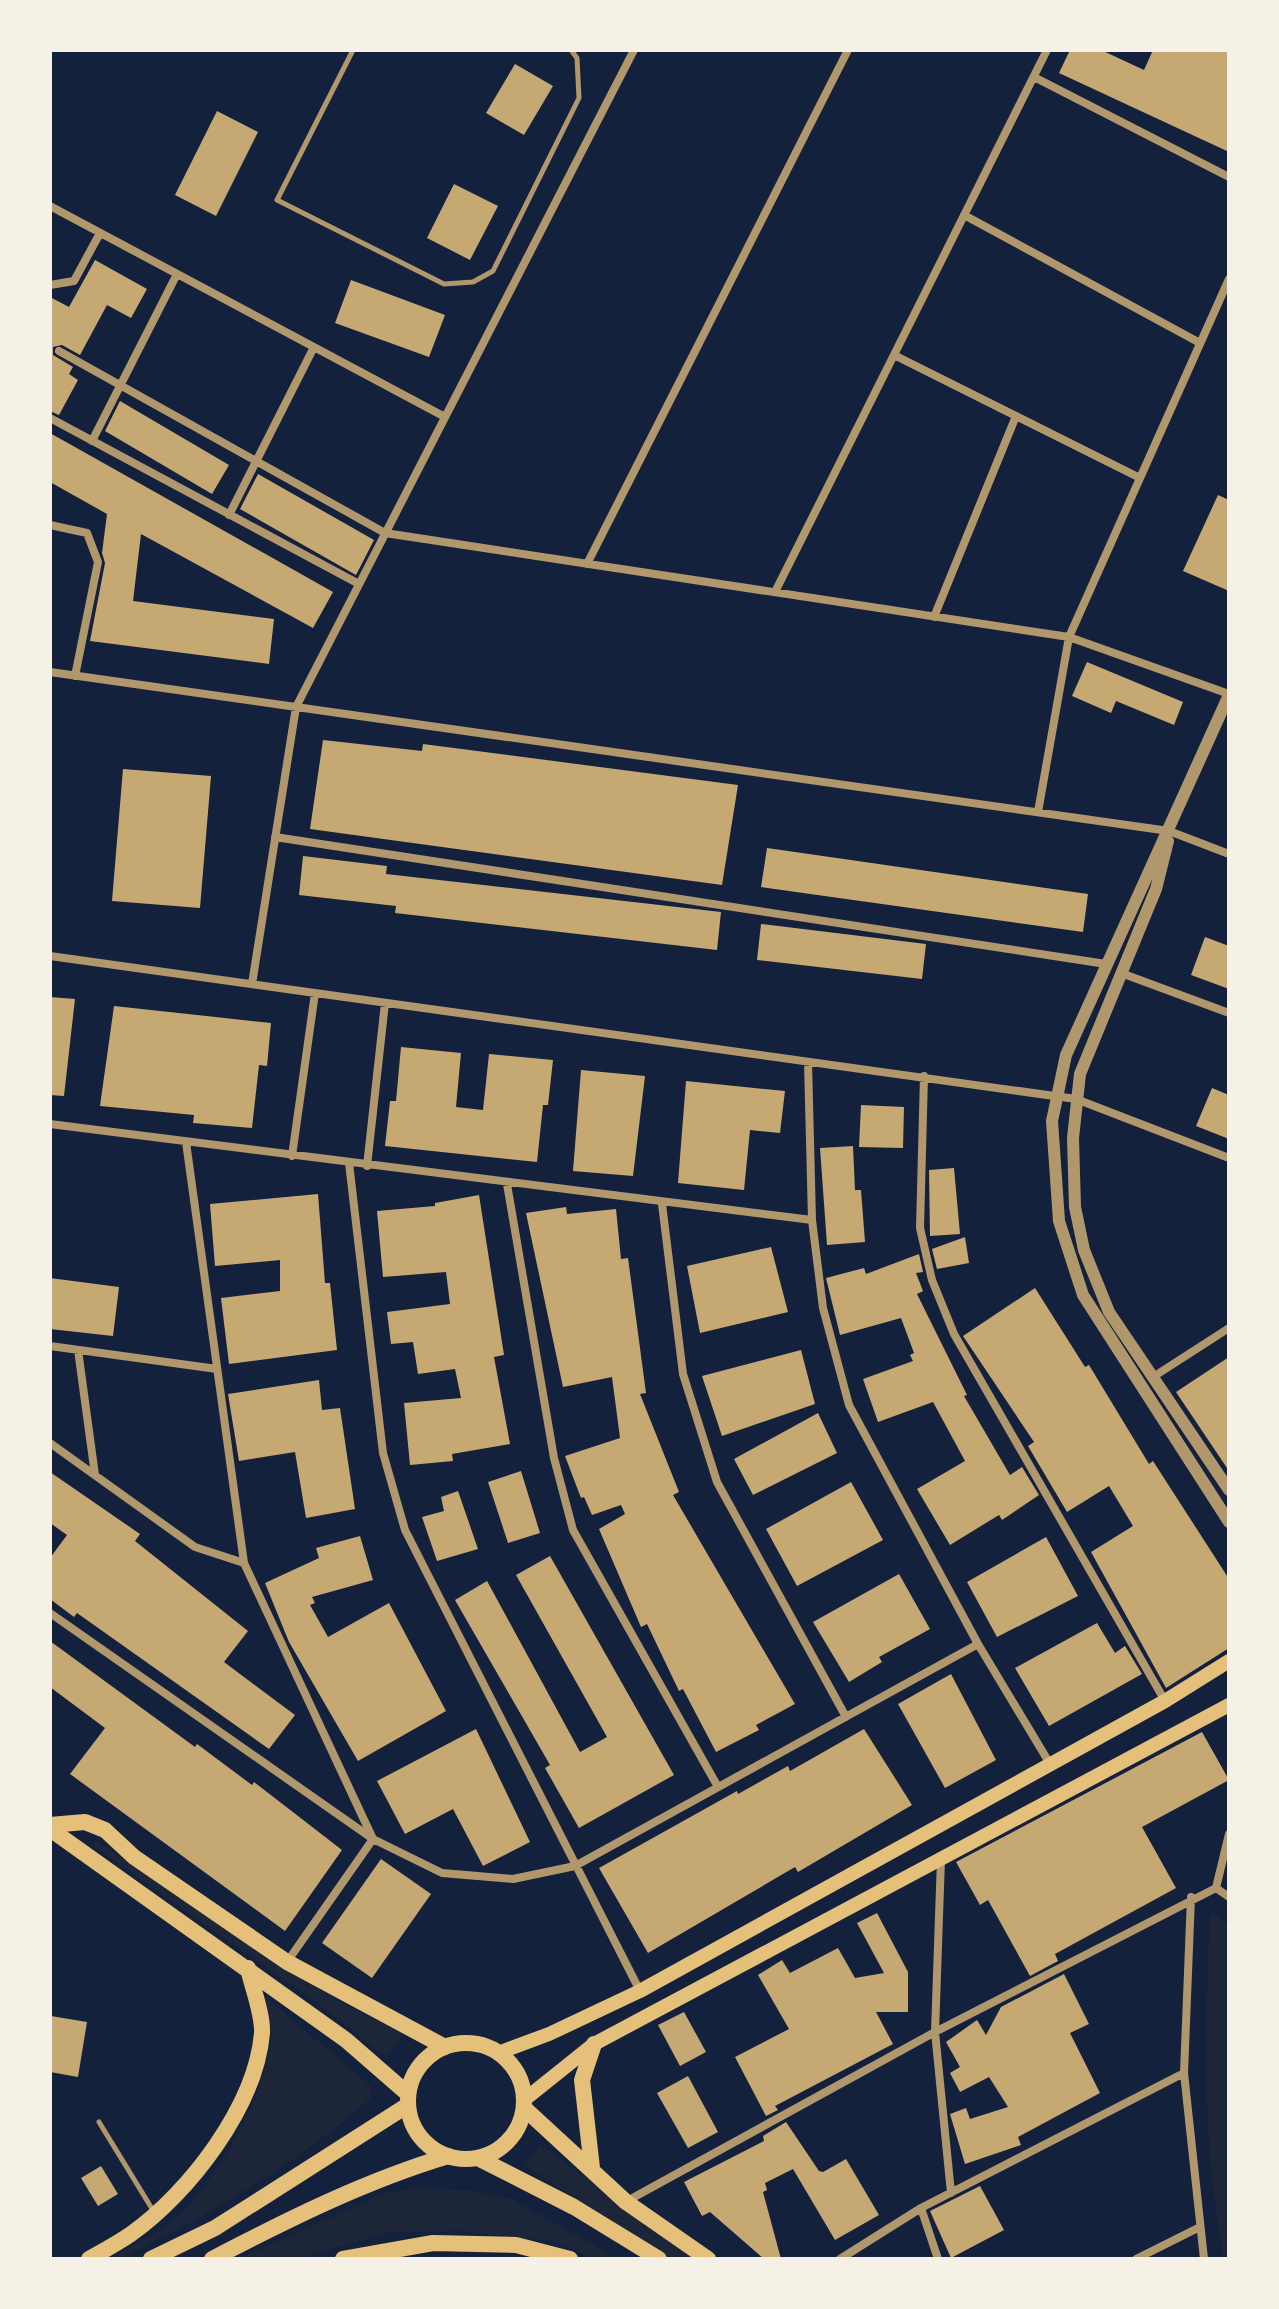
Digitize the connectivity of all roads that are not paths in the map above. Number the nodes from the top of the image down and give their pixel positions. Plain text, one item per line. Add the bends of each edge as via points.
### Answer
1 (353, 50) edge
2 (571, 50) edge
3 (634, 50) edge
4 (848, 50) edge
5 (1047, 50) edge
6 (1034, 77) junction
7 (1229, 177) edge
8 (50, 206) edge
9 (964, 215) junction
10 (100, 233) junction
11 (177, 274) junction
12 (1229, 279) edge
13 (50, 285) edge
14 (1200, 343) junction
15 (314, 347) junction
16 (59, 351) dead end
17 (894, 355) junction
18 (121, 384) junction
19 (1016, 416) junction
20 (445, 417) junction
21 (50, 418) edge
22 (92, 441) junction
23 (257, 460) junction
24 (1140, 478) junction
25 (229, 515) junction
26 (50, 525) edge
27 (385, 533) junction
28 (587, 564) junction
29 (359, 584) junction
30 (775, 592) junction
31 (934, 617) junction
32 (1069, 637) junction
33 (50, 672) edge
34 (75, 676) junction
35 (1229, 694) edge
36 (296, 707) junction
37 (1038, 812) junction
38 (1169, 831) junction
39 (275, 837) junction
40 (1229, 854) edge
41 (50, 956) edge
42 (1106, 964) junction
43 (1121, 973) junction
44 (252, 984) junction
45 (315, 993) junction
46 (385, 1003) junction
47 (1229, 1013) edge
48 (808, 1062) junction
49 (924, 1076) junction
50 (1055, 1096) junction
51 (1076, 1099) junction
52 (50, 1124) edge
53 (186, 1142) junction
54 (292, 1156) junction
55 (1229, 1158) edge
56 (349, 1163) junction
57 (367, 1166) junction
58 (507, 1184) junction
59 (662, 1204) junction
60 (812, 1220) junction
61 (1229, 1328) edge
62 (50, 1346) edge
63 (78, 1350) junction
64 (217, 1369) junction
65 (1153, 1377) junction
66 (50, 1443) edge
67 (95, 1475) junction
68 (1229, 1490) edge
69 (1229, 1522) edge
70 (244, 1563) junction
71 (50, 1613) edge
72 (978, 1644) junction
73 (1229, 1661) edge
74 (1165, 1701) junction
75 (1229, 1705) edge
76 (846, 1717) junction
77 (1050, 1764) junction
78 (718, 1787) junction
79 (50, 1827) edge
80 (1229, 1834) edge
81 (373, 1839) junction
82 (941, 1858) junction
83 (575, 1866) junction
84 (1216, 1888) junction
85 (1191, 1897) junction
86 (1229, 1897) edge
87 (287, 1962) junction
88 (248, 1968) junction
89 (640, 1991) junction
90 (935, 2032) junction
91 (594, 2044) junction
92 (445, 2047) junction
93 (498, 2053) junction
94 (1184, 2073) junction
95 (408, 2099) junction
96 (524, 2104) junction
97 (99, 2122) dead end
98 (448, 2156) junction
99 (478, 2158) junction
100 (592, 2168) junction
101 (951, 2193) junction
102 (626, 2202) junction
103 (921, 2208) junction
104 (155, 2213) junction
105 (1198, 2228) junction
106 (89, 2259) edge
107 (151, 2259) edge
108 (212, 2259) edge
109 (343, 2259) edge
110 (570, 2259) edge
111 (659, 2259) edge
112 (708, 2259) edge
113 (840, 2259) edge
114 (938, 2259) edge
115 (1136, 2259) edge
116 (1204, 2259) edge

1 - 2 lane via 277,200 444,284 473,282 493,271 579,98 577,58
3 - 20 street
4 - 28 street
5 - 6 street
6 - 7 street
6 - 9 street
8 - 10 street
9 - 14 street
9 - 17 street
10 - 11 street
10 - 13 street via 74,281
11 - 15 street
11 - 18 street
12 - 14 street
14 - 24 street
15 - 20 street
15 - 23 street
16 - 18 street
17 - 19 street
17 - 30 street
18 - 22 street
18 - 23 street
19 - 24 street
19 - 31 street
20 - 27 street
21 - 22 street
22 - 25 street
23 - 25 street
23 - 27 street
24 - 32 street
25 - 29 street
26 - 34 street via 87,533 98,562
27 - 28 street
27 - 29 street
28 - 30 street
29 - 36 street
30 - 31 street
31 - 32 street
32 - 35 street
32 - 37 street
33 - 34 street
34 - 36 street
35 - 38 street
36 - 37 street
36 - 39 street
37 - 38 street
38 - 40 street
38 - 42 street
38 - 43 street via 1156,889
39 - 42 street
39 - 44 street
41 - 44 street
42 - 50 street via 1066,1055
43 - 47 street
43 - 51 street via 1090,1047
44 - 45 street
45 - 46 street
45 - 54 street
46 - 48 street
46 - 57 street
48 - 49 street
48 - 60 street
49 - 50 street
49 - 74 street via 920,1228 932,1280 954,1334
50 - 51 street
50 - 69 street via 1056,1195 1077,1283 1095,1320
51 - 55 street
51 - 65 street via 1073,1184 1084,1250 1109,1312
52 - 53 street
53 - 54 street
53 - 64 street
54 - 56 street
56 - 57 street
56 - 83 street via 383,1453 405,1530
57 - 58 street
58 - 59 street
58 - 78 street via 554,1458 573,1530
59 - 60 street
59 - 76 street via 683,1374 717,1482
60 - 72 street via 823,1308 849,1405
61 - 65 street
62 - 63 street
63 - 64 street
63 - 67 street
64 - 70 street
65 - 68 street
66 - 67 street
67 - 70 street via 195,1547
70 - 81 street
71 - 81 street
72 - 76 street
72 - 77 street
73 - 74 main road
74 - 77 main road
75 - 82 main road
76 - 78 street
77 - 89 main road
78 - 83 street
79 - 87 main road via 85,1822 105,1830 134,1857
79 - 88 main road
80 - 84 street
81 - 83 street via 442,1873 513,1879
81 - 87 street
82 - 90 street
82 - 91 main road
83 - 89 street
84 - 85 street
84 - 86 street
85 - 90 street
85 - 94 street
87 - 92 main road
88 - 95 main road via 346,2040
88 - 104 main road via 262,2032 252,2073 230,2125 192,2177
89 - 93 main road
90 - 101 street
90 - 102 street
91 - 96 main road
91 - 100 main road via 582,2080
92 - 93 main road via 481,2045
92 - 95 main road via 427,2057 414,2074
93 - 96 main road via 521,2081
94 - 101 street
94 - 105 street
95 - 98 main road via 420,2137
95 - 107 main road via 215,2228
96 - 99 main road via 509,2141
96 - 100 main road
97 - 104 lane
98 - 99 main road
98 - 108 main road via 334,2197
99 - 111 main road
100 - 102 main road
101 - 103 street
102 - 112 main road
103 - 113 street
103 - 114 street
104 - 106 main road
105 - 115 street
105 - 116 street
109 - 110 main road via 433,2243 516,2245

